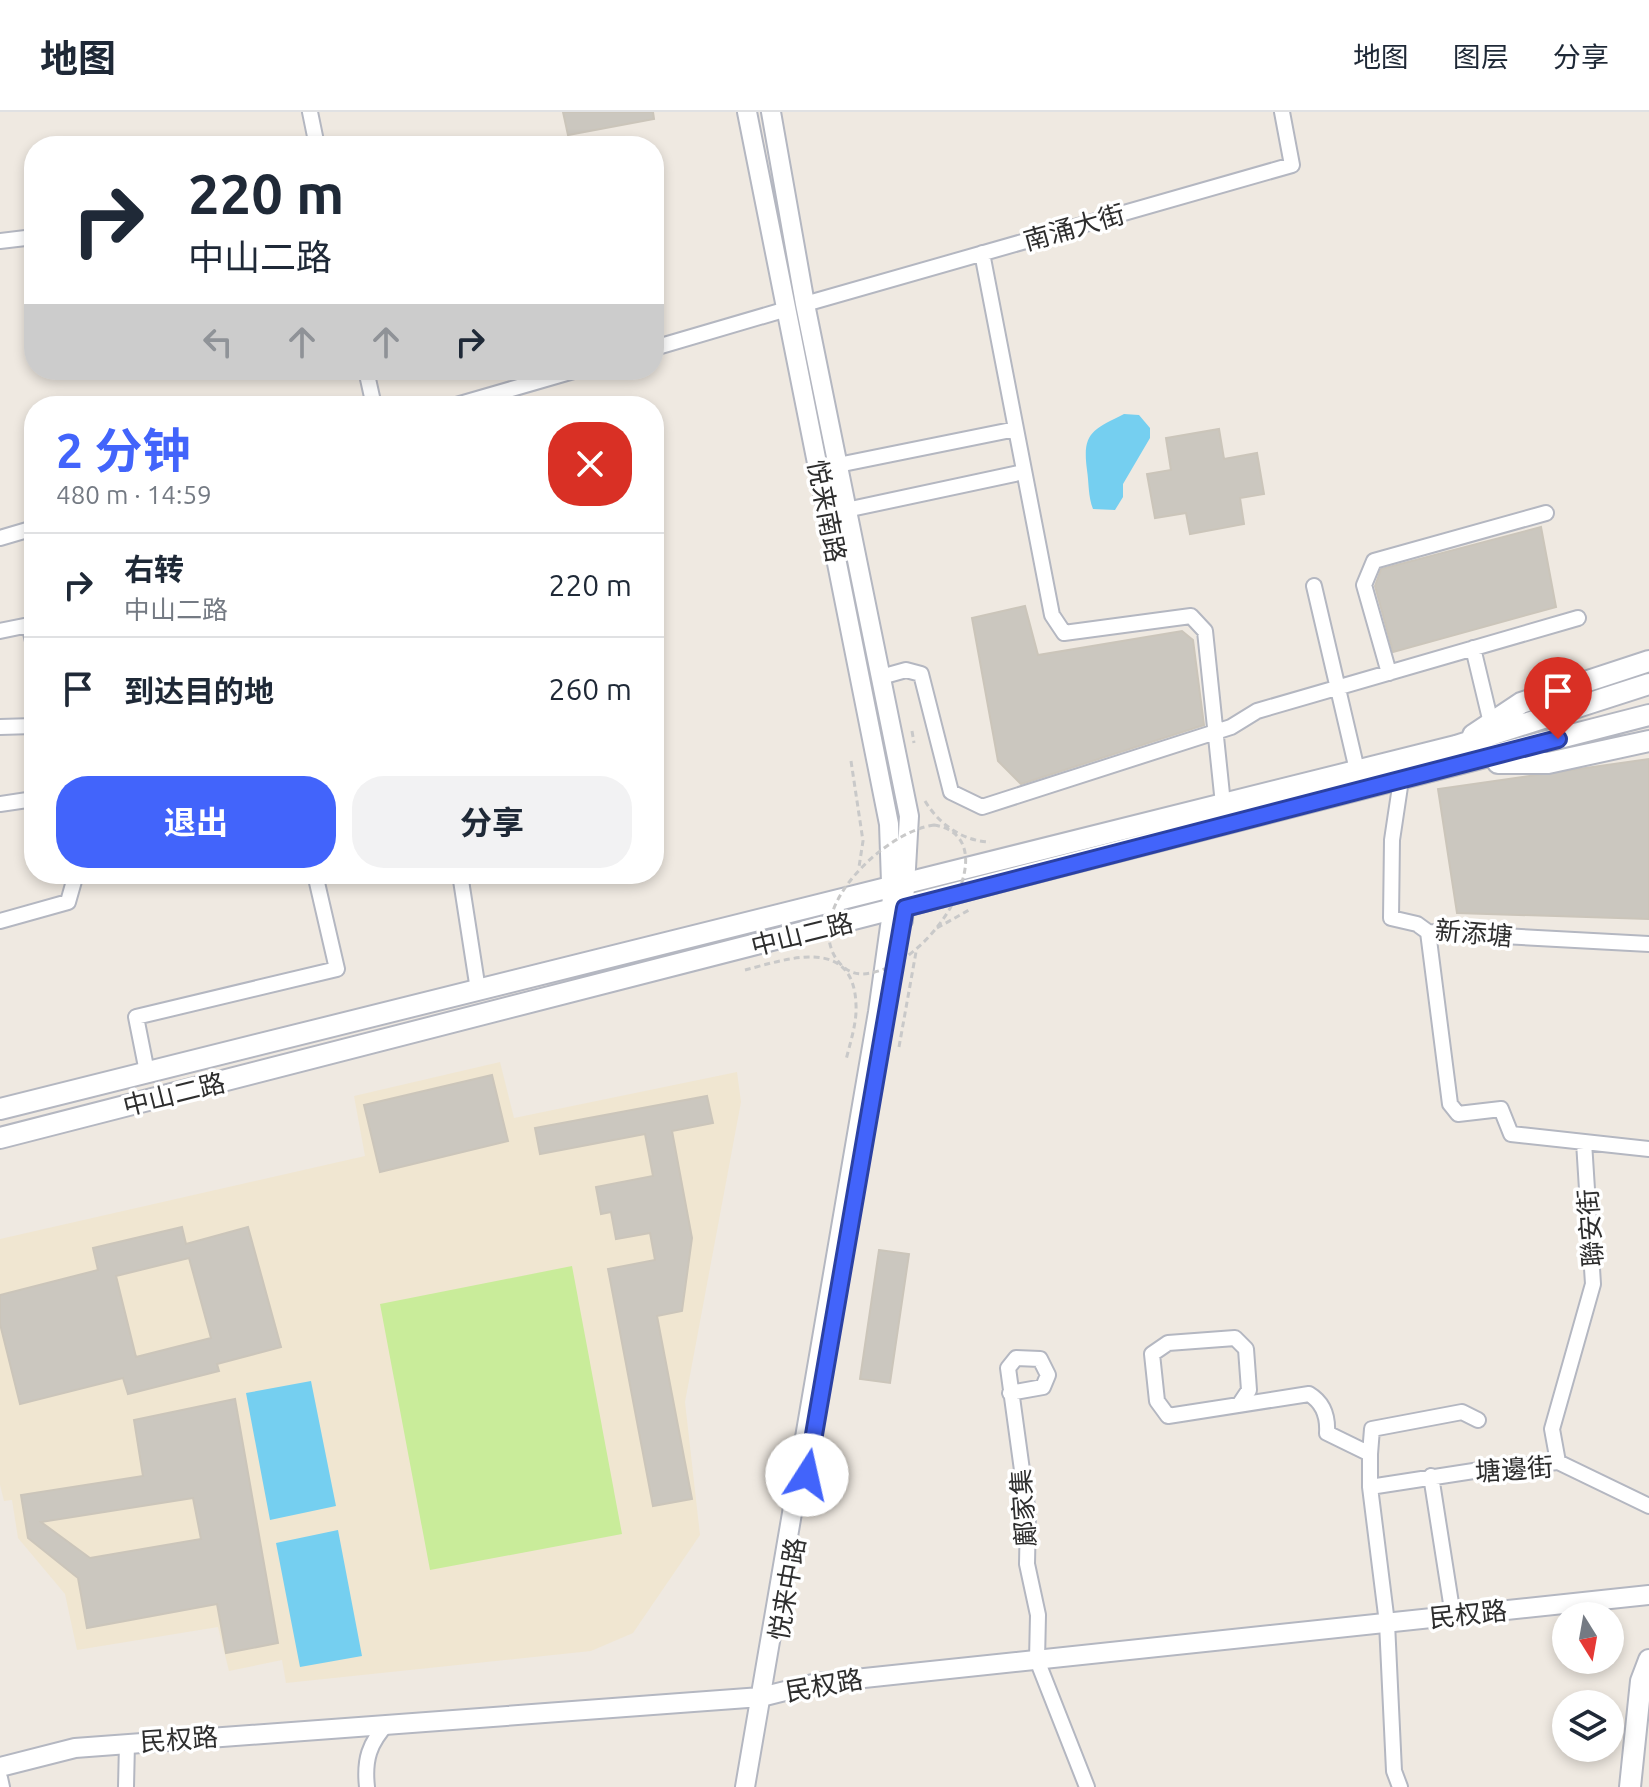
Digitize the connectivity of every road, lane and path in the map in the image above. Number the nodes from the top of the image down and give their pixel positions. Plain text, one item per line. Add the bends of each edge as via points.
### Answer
1 (310, 112) edge
2 (747, 112) edge
3 (771, 112) edge
4 (1282, 112) edge
5 (315, 136) edge
6 (24, 238) edge
7 (0, 241) edge
8 (982, 253) junction
9 (796, 306) junction
10 (664, 345) edge
11 (543, 380) edge
12 (487, 396) edge
13 (1016, 429) junction
14 (838, 465) junction
15 (1024, 472) junction
16 (846, 510) junction
17 (1546, 513) dead end
18 (24, 531) edge
19 (0, 538) edge
20 (1314, 586) dead end
21 (1578, 618) dead end
22 (24, 626) edge
23 (0, 631) edge
24 (1473, 648) junction
25 (1649, 661) edge
26 (1389, 673) junction
27 (881, 677) junction
28 (1649, 684) edge
29 (1337, 687) junction
30 (1649, 715) edge
31 (1491, 723) junction
32 (24, 726) edge
33 (0, 727) edge
34 (912, 731) dead end
35 (1215, 732) junction
36 (1649, 741) edge
37 (914, 746) dead end
38 (1461, 755) junction
39 (851, 761) dead end
40 (1357, 770) junction
41 (1401, 780) junction
42 (920, 793) dead end
43 (24, 800) edge
44 (0, 804) edge
45 (1223, 804) junction
46 (951, 829) junction
47 (994, 842) dead end
48 (859, 867) junction
49 (73, 884) edge
50 (317, 884) edge
51 (462, 884) edge
52 (899, 884) junction
53 (970, 909) dead end
54 (898, 910) junction
55 (0, 921) edge
56 (937, 928) junction
57 (1428, 932) junction
58 (1649, 944) edge
59 (916, 952) junction
60 (841, 966) junction
61 (745, 970) dead end
62 (478, 990) junction
63 (899, 1047) dead end
64 (846, 1060) dead end
65 (147, 1072) junction
66 (0, 1109) edge
67 (0, 1138) edge
68 (1584, 1142) junction
69 (1649, 1149) edge
70 (1010, 1393) junction
71 (1239, 1405) junction
72 (1478, 1420) dead end
73 (1370, 1454) junction
74 (1558, 1462) junction
75 (1431, 1476) junction
76 (1370, 1487) junction
77 (1649, 1506) edge
78 (1649, 1595) edge
79 (1453, 1616) junction
80 (1387, 1623) junction
81 (1037, 1660) junction
82 (1649, 1660) edge
83 (764, 1698) junction
84 (1649, 1701) edge
85 (388, 1723) junction
86 (127, 1743) junction
87 (0, 1767) edge
88 (0, 1778) edge
89 (2, 1787) edge
90 (126, 1787) edge
91 (367, 1787) edge
92 (745, 1787) edge
93 (1087, 1787) edge
94 (1400, 1787) edge
95 (1630, 1787) edge
96 (1639, 1787) edge

1 - 5 street
2 - 9 street, 悦来南路
3 - 9 street, 悦来南路
4 - 8 street, 南涌大街 via 1292,165
6 - 7 street
8 - 9 street, 南涌大街
8 - 13 street
9 - 10 street, 南涌大街
9 - 14 street, 悦来南路
9 - 52 street, 悦来南路
11 - 12 street
13 - 14 street
13 - 15 street
14 - 16 street, 悦来南路
15 - 16 street
15 - 35 street via 1052,615 1064,633 1191,616 1205,631
16 - 27 street, 悦来南路
17 - 26 street via 1374,561 1364,585
18 - 19 street
20 - 29 street
21 - 24 street
22 - 23 street
24 - 26 street
24 - 31 street
25 - 31 main road via 1521,703
26 - 29 street
27 - 35 street via 906,670 921,674 951,792 982,807
27 - 52 street, 悦来南路 via 909,816
28 - 38 main road
29 - 35 street via 1257,711
29 - 40 street
30 - 38 main road, 中山二路
31 - 38 main road
32 - 33 street
34 - 37 path
35 - 45 street
36 - 38 main road via 1548,763
38 - 40 main road, 中山二路
38 - 41 main road, 中山二路
39 - 48 path via 863,841
40 - 45 main road, 中山二路
41 - 54 main road, 中山二路
41 - 57 street, 新添塘 via 1392,840 1391,918
42 - 46 path
43 - 44 street
45 - 52 main road, 中山二路
46 - 47 path
46 - 48 path, bridge via 915,827
46 - 56 path, bridge via 963,844 964,874
48 - 60 path, bridge via 842,894 830,931 830,946
49 - 55 street via 68,902
50 - 65 street via 337,969 136,1017
51 - 62 street
52 - 54 street, 悦来南路
52 - 62 main road, 中山二路
53 - 56 path
54 - 67 main road, 中山二路
54 - 83 street, 悦来中路
56 - 59 path, bridge
57 - 58 street, 新添塘
57 - 68 street via 1450,1104 1458,1114 1501,1109 1511,1134
59 - 60 path, bridge via 872,973 854,974
59 - 63 path
60 - 61 path via 810,955
60 - 64 path via 852,983 857,1007
62 - 65 main road, 中山二路
65 - 66 main road, 中山二路
68 - 69 street
68 - 74 street, 聯安街 via 1593,1284 1552,1429
70 - 70 street, 鄺家集 via 1008,1368 1016,1358 1040,1359 1048,1375 1043,1387
70 - 81 street, 鄺家集 via 1028,1514 1027,1564 1038,1615
71 - 71 street via 1168,1416 1157,1401 1152,1354 1168,1343 1235,1338 1246,1349 1249,1390
71 - 73 street via 1309,1394 1319,1400 1328,1419 1327,1433
72 - 73 street via 1462,1412 1372,1429
73 - 76 street
74 - 75 street, 塘邊街
74 - 77 street, 塘邊街
75 - 76 street, 塘邊街
75 - 79 street
76 - 80 street
78 - 79 street, 民权路
79 - 80 street, 民权路
80 - 81 street, 民权路
80 - 94 street via 1394,1771
81 - 83 street, 民权路 via 817,1683
81 - 93 street
82 - 95 main road via 1641,1681
83 - 85 street, 民权路
83 - 92 street, 悦来中路
84 - 96 main road
85 - 86 street, 民权路
85 - 91 street via 371,1741
86 - 87 street, 民权路 via 75,1748
86 - 90 street
88 - 89 street

